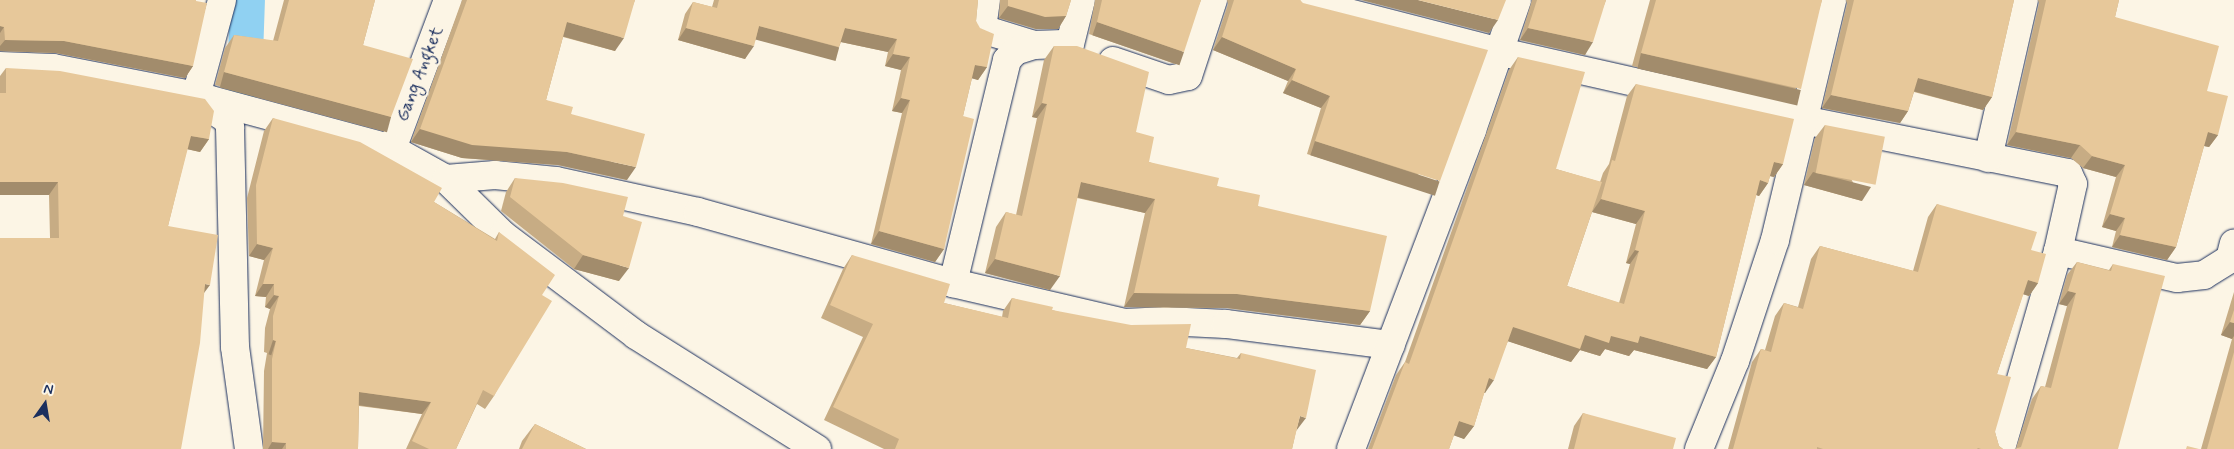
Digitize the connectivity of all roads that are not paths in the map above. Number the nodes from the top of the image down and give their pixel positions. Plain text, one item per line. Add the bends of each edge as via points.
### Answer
1 (222, 0) edge
2 (448, 0) edge
3 (986, 0) edge
4 (1081, 0) edge
5 (1213, 0) edge
6 (1298, 0) edge
7 (1517, 0) edge
8 (1832, 0) edge
9 (2024, 0) edge
10 (1070, 44) junction
11 (1034, 45) junction
12 (1501, 52) junction
13 (0, 66) edge
14 (214, 100) junction
15 (1803, 120) junction
16 (392, 148) junction
17 (1988, 158) junction
18 (446, 179) junction
19 (2234, 243) edge
20 (2058, 251) junction
21 (953, 283) junction
22 (1391, 345) junction
23 (249, 449) edge
24 (817, 449) edge
25 (1351, 449) edge
26 (1699, 449) edge
27 (2001, 449) edge

1 - 14 street
2 - 16 street, Gang Angket
3 - 11 street via 982,29
4 - 10 street
5 - 10 street via 1188,76 1179,80 1161,77
6 - 12 street
7 - 12 street
8 - 15 street
9 - 17 street
10 - 11 street
11 - 21 street via 1015,51 1006,66
12 - 15 street
12 - 22 street
13 - 14 street via 53,68
14 - 16 street
14 - 23 street via 211,109 227,119 230,127 235,346
15 - 17 street
15 - 26 street via 1789,192 1775,240 1736,361
16 - 18 street
17 - 20 street via 2063,170 2071,175 2073,184
18 - 21 street via 495,175 556,181 698,212
18 - 24 street via 503,235 636,334
19 - 20 street via 2230,259 2204,275 2176,278
20 - 27 street
21 - 22 street via 1125,324 1166,321 1226,324
22 - 25 street

